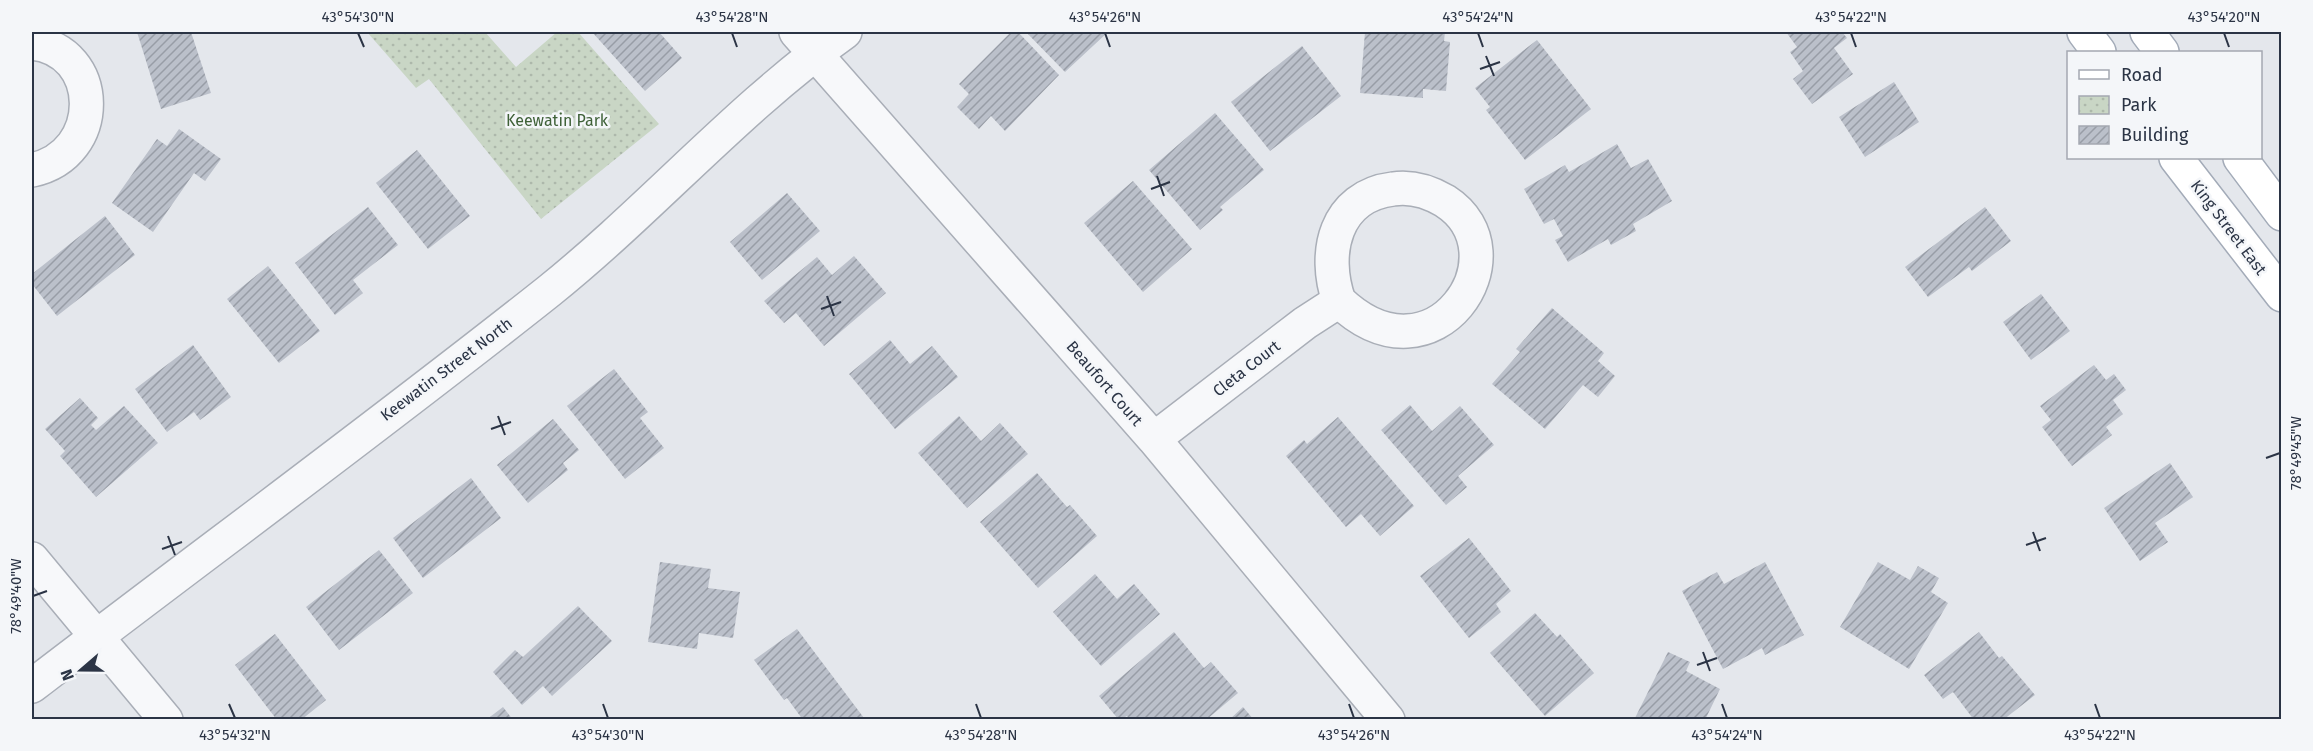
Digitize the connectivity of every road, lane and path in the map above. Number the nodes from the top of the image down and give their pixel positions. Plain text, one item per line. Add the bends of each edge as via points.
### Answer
1 (845, 32) edge
2 (2084, 32) edge
3 (2147, 32) edge
4 (32, 43) edge
5 (805, 43) edge
6 (2098, 51) edge
7 (2161, 51) edge
8 (2177, 159) edge
9 (2241, 159) edge
10 (32, 170) edge
11 (2282, 214) edge
12 (2282, 296) edge
13 (1340, 301) junction
14 (1154, 439) junction
15 (32, 560) edge
16 (97, 636) junction
17 (32, 686) edge
18 (166, 720) edge
19 (1388, 720) edge

1 - 5 street, Keewatin Street North
2 - 6 main road
3 - 7 main road
4 - 10 street via 58,52 73,66 83,84 87,104 85,124 76,142 63,157
5 - 14 street, Beaufort Court
5 - 16 street, Keewatin Street North via 551,289
8 - 12 main road, King Street East
9 - 11 main road
13 - 13 street via 1371,325 1393,331 1415,331 1437,324 1455,310 1468,292 1475,271 1475,248 1467,225 1451,205 1430,192 1406,187 1381,190 1359,202 1342,220 1332,243 1331,267
13 - 14 street, Cleta Court via 1305,323
14 - 19 street, Beaufort Court
15 - 16 street
16 - 17 street, Keewatin Street North
16 - 18 street

